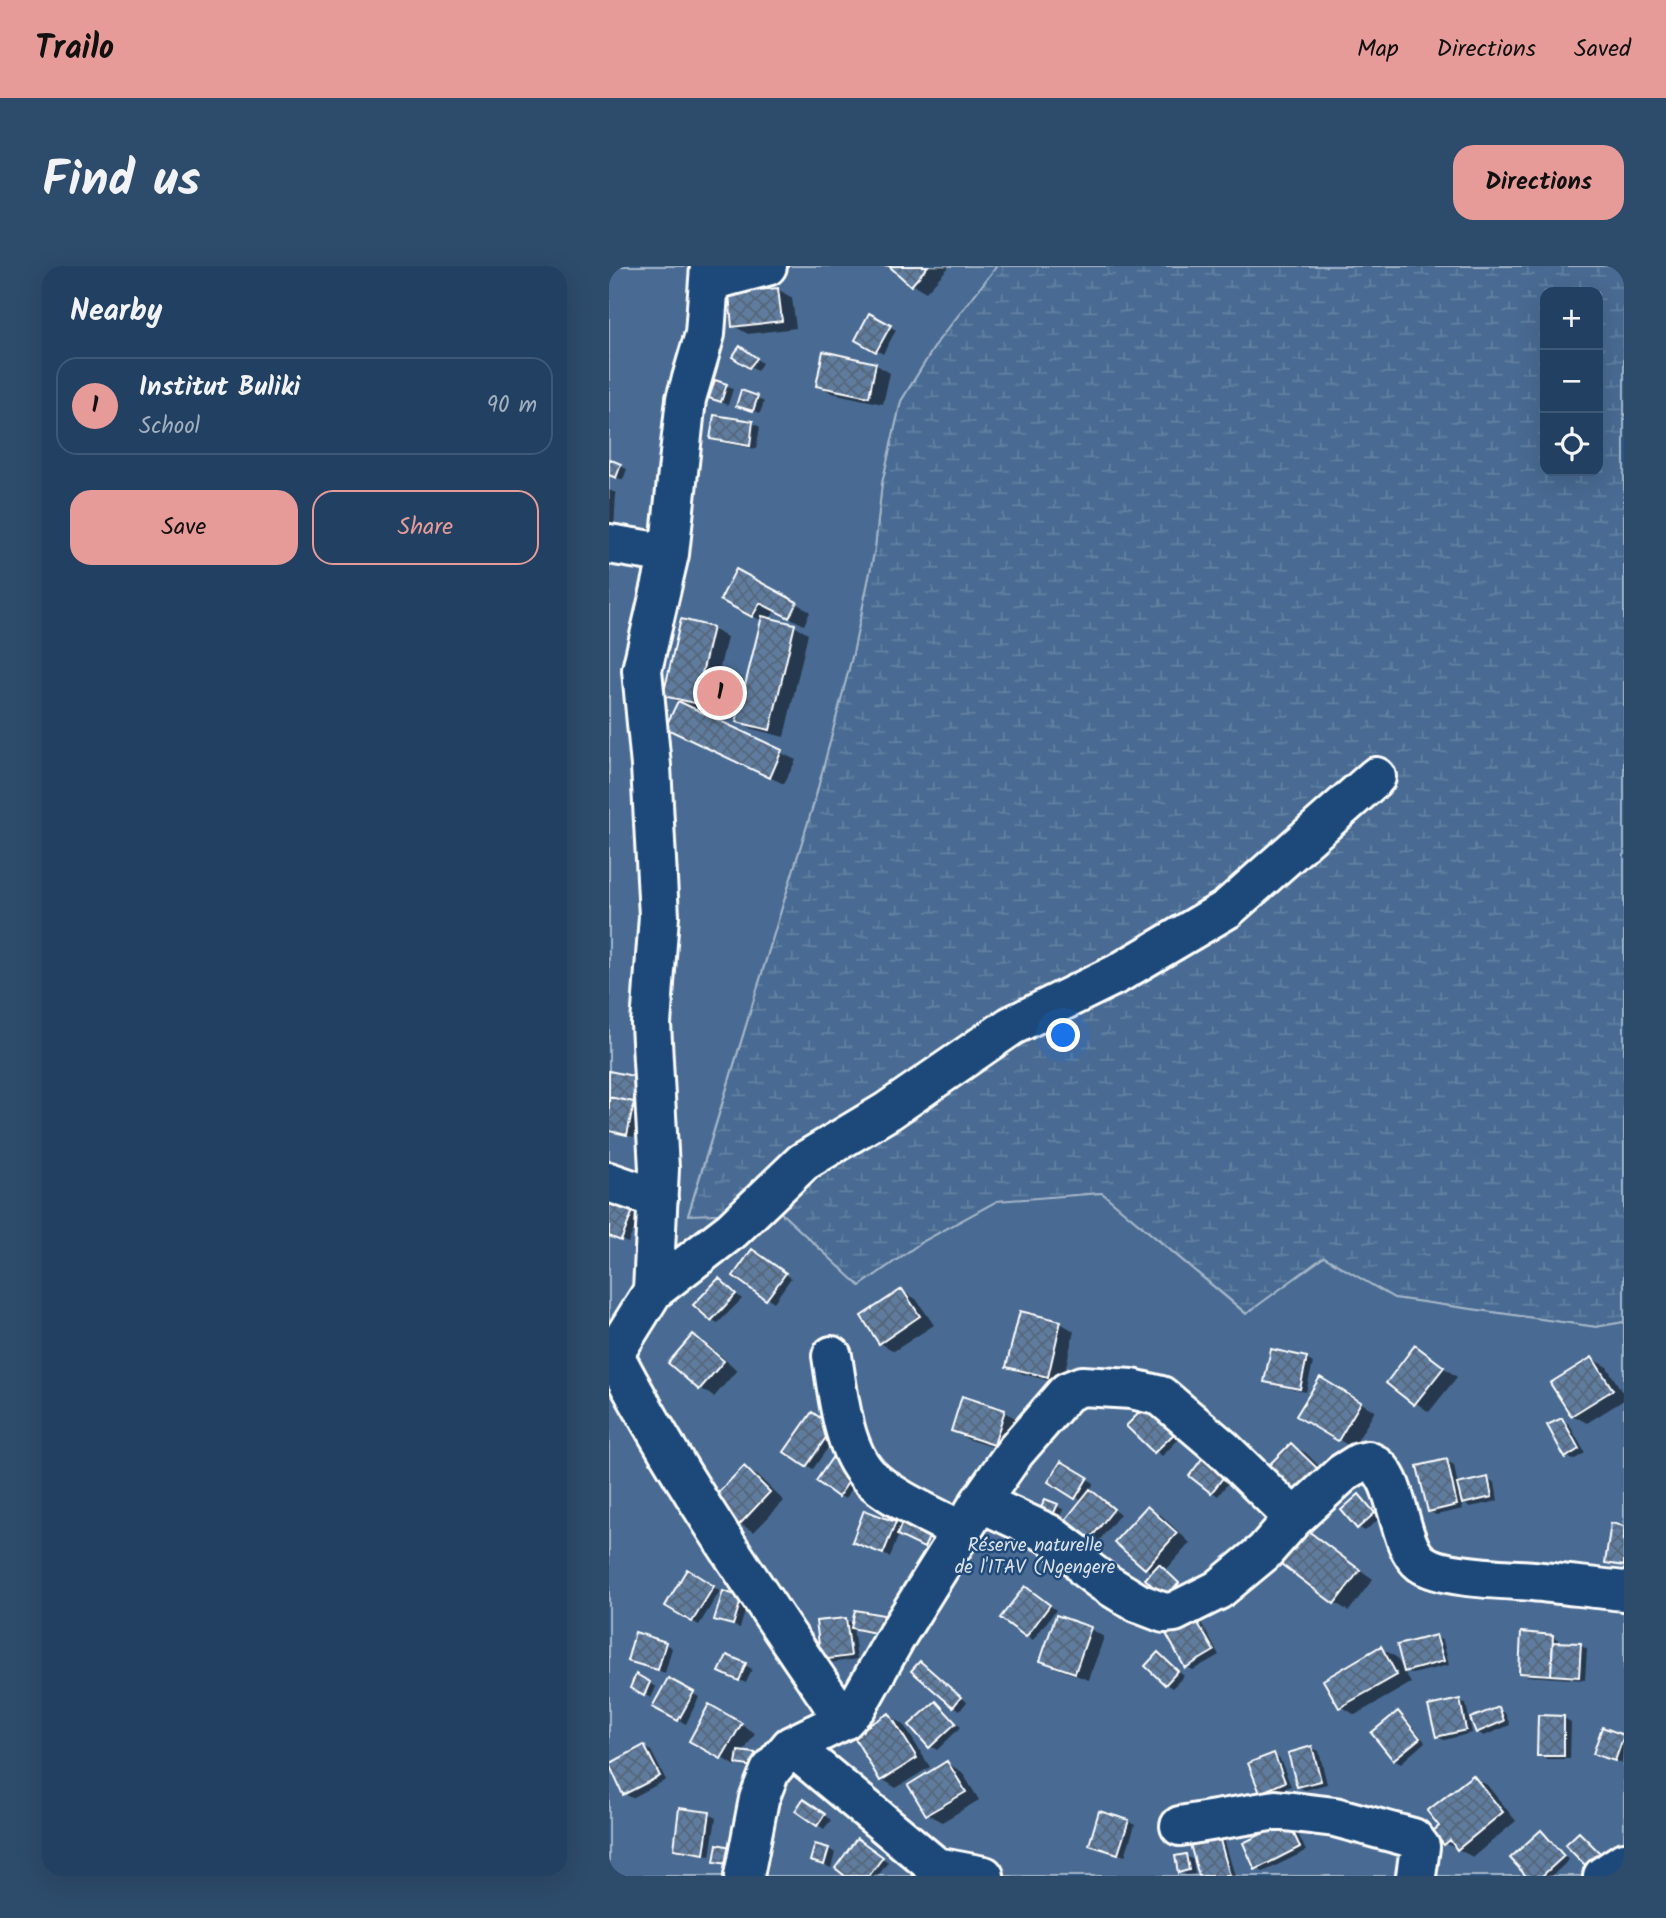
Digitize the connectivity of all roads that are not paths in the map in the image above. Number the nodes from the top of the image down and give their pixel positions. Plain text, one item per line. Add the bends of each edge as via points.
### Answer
1 (767, 266) edge
2 (710, 273) edge
3 (609, 544) edge
4 (669, 554) junction
5 (1376, 777) dead end
6 (609, 1182) edge
7 (658, 1199) junction
8 (653, 1291) junction
9 (832, 1356) dead end
10 (611, 1358) edge
11 (971, 1517) junction
12 (1294, 1518) junction
13 (1624, 1591) edge
14 (844, 1720) junction
15 (791, 1746) junction
16 (1180, 1826) dead end
17 (1624, 1862) edge
18 (939, 1872) edge
19 (744, 1876) edge
20 (984, 1876) edge
21 (1416, 1876) edge
22 (1603, 1876) edge

1 - 2 street
2 - 4 street via 705,334 687,399
3 - 4 street
4 - 7 street via 642,670 659,916 651,1024
5 - 8 street via 1227,909 1117,974 1011,1026 888,1111 803,1162 732,1230
6 - 7 street
7 - 8 street
8 - 10 street
9 - 11 street via 842,1415 867,1475 887,1491
10 - 14 street via 716,1532
11 - 12 street via 1049,1534 1102,1581 1164,1613 1218,1590 1264,1552
11 - 12 street via 1056,1402 1083,1386 1161,1396
11 - 14 street via 857,1706
12 - 13 street via 1343,1473 1368,1461 1383,1469 1408,1541 1421,1562 1482,1577
14 - 15 street
15 - 18 street
15 - 19 street via 770,1770 759,1799
16 - 21 street via 1276,1810 1335,1817 1413,1838 1420,1847
17 - 22 street
18 - 20 street

